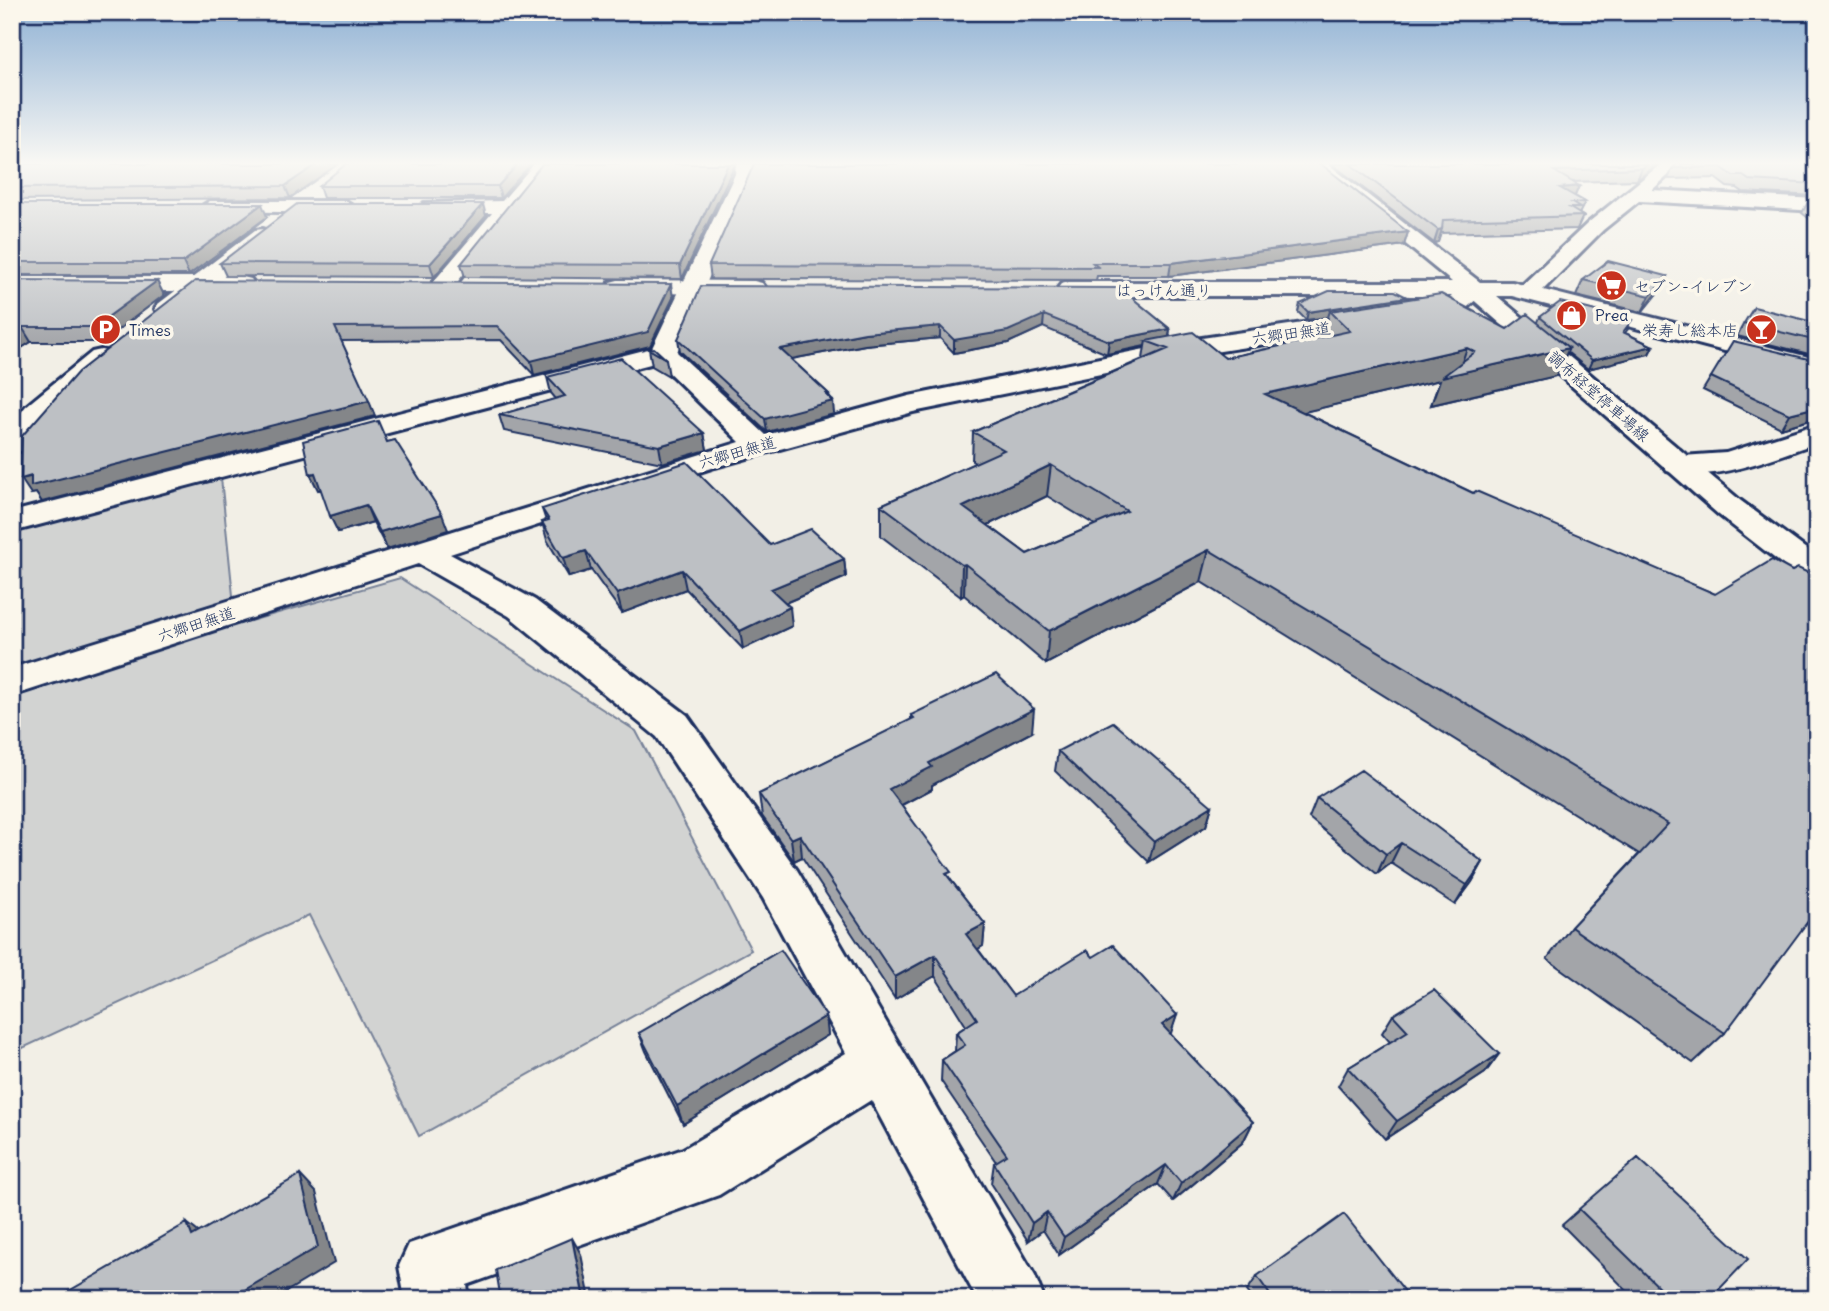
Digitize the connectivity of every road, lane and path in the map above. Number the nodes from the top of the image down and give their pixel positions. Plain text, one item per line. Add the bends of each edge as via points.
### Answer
1 (274, 225) edge
2 (491, 225) edge
3 (720, 225) edge
4 (1384, 225) edge
5 (1597, 225) edge
6 (12, 284) edge
7 (200, 284) junction
8 (261, 284) edge
9 (415, 285) edge
10 (442, 286) junction
11 (469, 286) edge
12 (594, 287) edge
13 (691, 287) junction
14 (775, 288) edge
15 (1046, 289) edge
16 (1528, 292) junction
17 (1464, 299) junction
18 (663, 353) junction
19 (1817, 367) edge
20 (1817, 433) edge
21 (12, 443) edge
22 (760, 445) junction
23 (1678, 464) junction
24 (12, 522) edge
25 (421, 552) junction
26 (1817, 574) edge
27 (12, 682) edge
28 (879, 1064) junction
29 (437, 1299) edge
30 (1013, 1299) edge

1 - 7 street
2 - 10 street
3 - 13 street
4 - 17 street, 調布経堂停車場線
5 - 16 street
6 - 7 street
7 - 8 street
7 - 21 street via 36,412
9 - 10 street
10 - 11 street
12 - 13 street
13 - 14 street
13 - 18 street
15 - 17 street, はっけん通り
16 - 17 street
16 - 19 street
17 - 22 street, 六郷田無道 via 909,404
17 - 23 street, 調布経堂停車場線
18 - 22 street
18 - 24 street
20 - 23 street via 1729,462
22 - 25 street, 六郷田無道
23 - 26 street, 調布経堂停車場線
25 - 27 street, 六郷田無道
25 - 28 street via 522,608 672,726 780,884
28 - 29 street via 698,1174 431,1266
28 - 30 street

